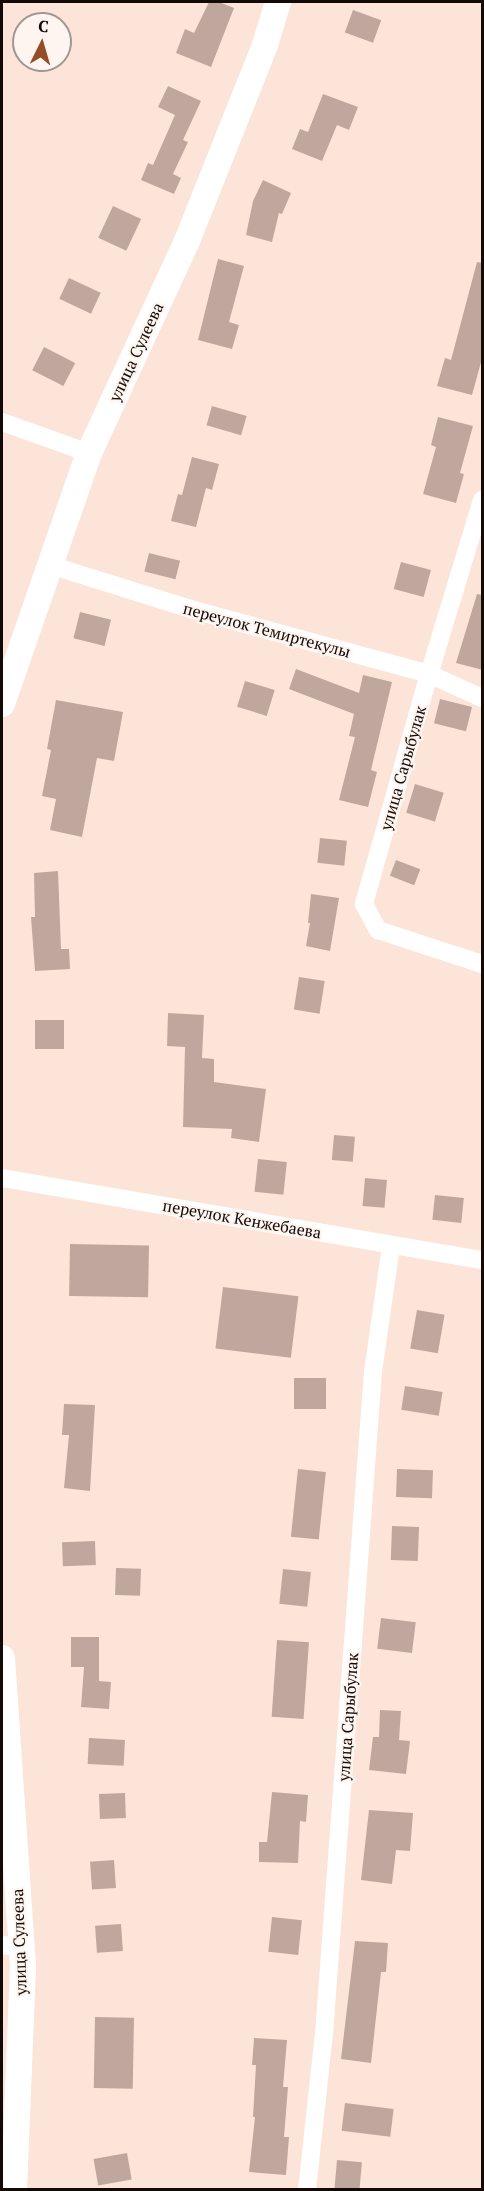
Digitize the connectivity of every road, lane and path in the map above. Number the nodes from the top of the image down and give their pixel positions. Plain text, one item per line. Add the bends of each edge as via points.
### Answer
1 (278, 2) edge
2 (2, 422) edge
3 (89, 453) junction
4 (483, 500) edge
5 (50, 565) junction
6 (429, 674) junction
7 (483, 698) edge
8 (2, 704) edge
9 (483, 964) edge
10 (2, 1178) edge
11 (392, 1245) junction
12 (483, 1260) edge
13 (2, 1658) edge
14 (11, 1946) edge
15 (14, 2190) edge
16 (307, 2190) edge

1 - 3 main road, улица Сулеева via 188,241
2 - 3 street
3 - 5 main road, улица Сулеева
4 - 6 street, улица Сарыбулак
5 - 6 street, переулок Темиртекулы via 190,609
5 - 8 main road, улица Сулеева
6 - 7 street, переулок Темиртекулы
6 - 9 street, улица Сарыбулак via 364,904 378,930
10 - 11 street, переулок Кенжебаева
11 - 12 street, переулок Кенжебаева
11 - 16 street, улица Сарыбулак via 373,1372 324,2034
13 - 14 main road, улица Сулеева
14 - 15 main road, улица Сулеева

